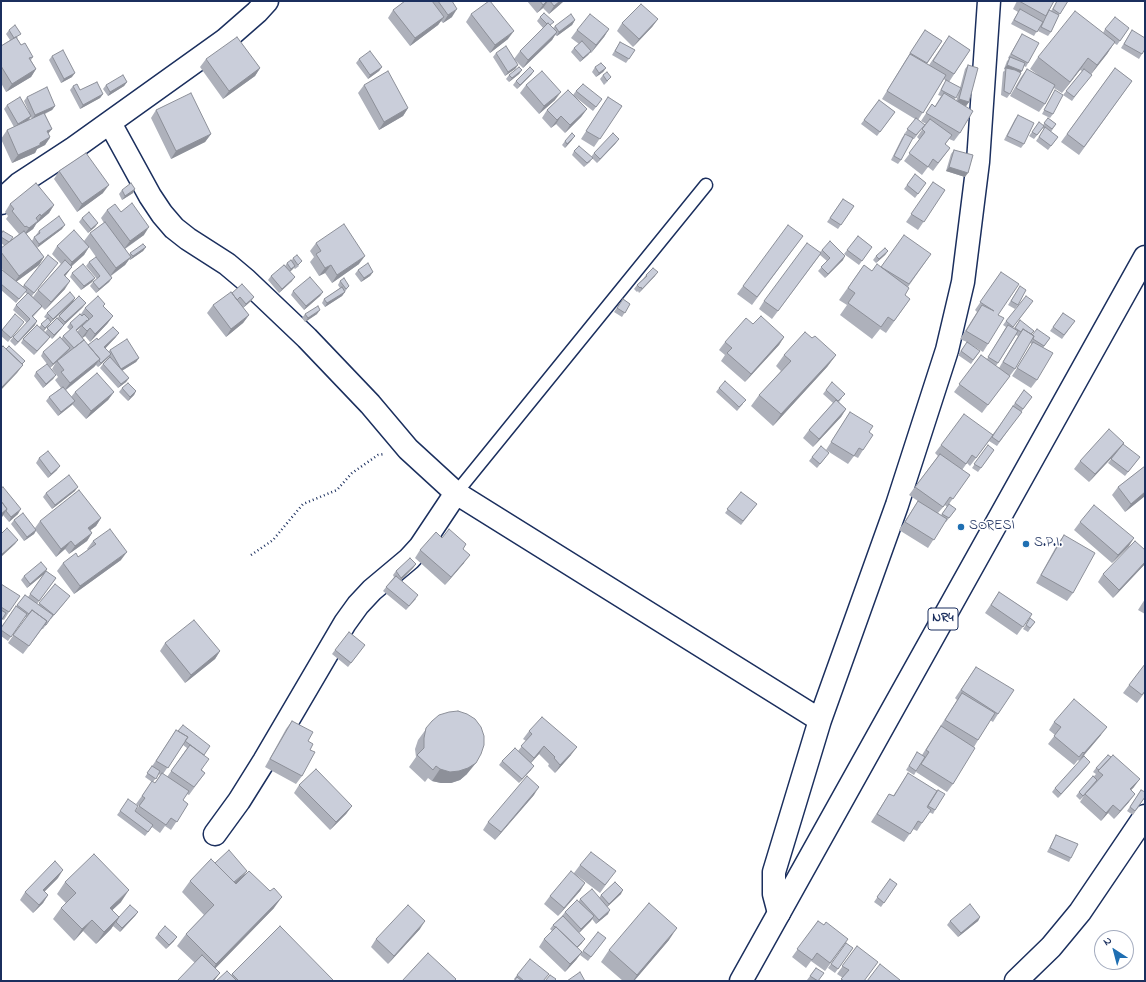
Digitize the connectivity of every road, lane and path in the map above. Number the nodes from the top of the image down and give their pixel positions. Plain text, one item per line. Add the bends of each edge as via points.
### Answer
1 (267, 1) edge
2 (989, 1) edge
3 (110, 123) junction
4 (706, 185) dead end
5 (3, 196) edge
6 (1145, 257) edge
7 (408, 449) junction
8 (456, 494) junction
9 (250, 555) dead end
10 (820, 720) junction
11 (1145, 816) edge
12 (214, 834) dead end
13 (779, 913) junction
14 (741, 981) edge
15 (1016, 981) edge

1 - 3 main road via 226,40
2 - 10 main road via 978,162 963,282 947,350 897,505
3 - 5 main road
3 - 7 main road via 150,196 174,228 246,280 307,338 370,404
4 - 8 lane
6 - 13 main road, NR4
7 - 8 main road
7 - 9 path via 378,455 352,473 337,490 303,504 273,540
8 - 10 main road
8 - 12 main road via 420,547 372,590 345,623 264,761
10 - 13 main road via 774,872 774,894
11 - 15 main road via 1080,912 1051,947
13 - 14 main road, NR4

